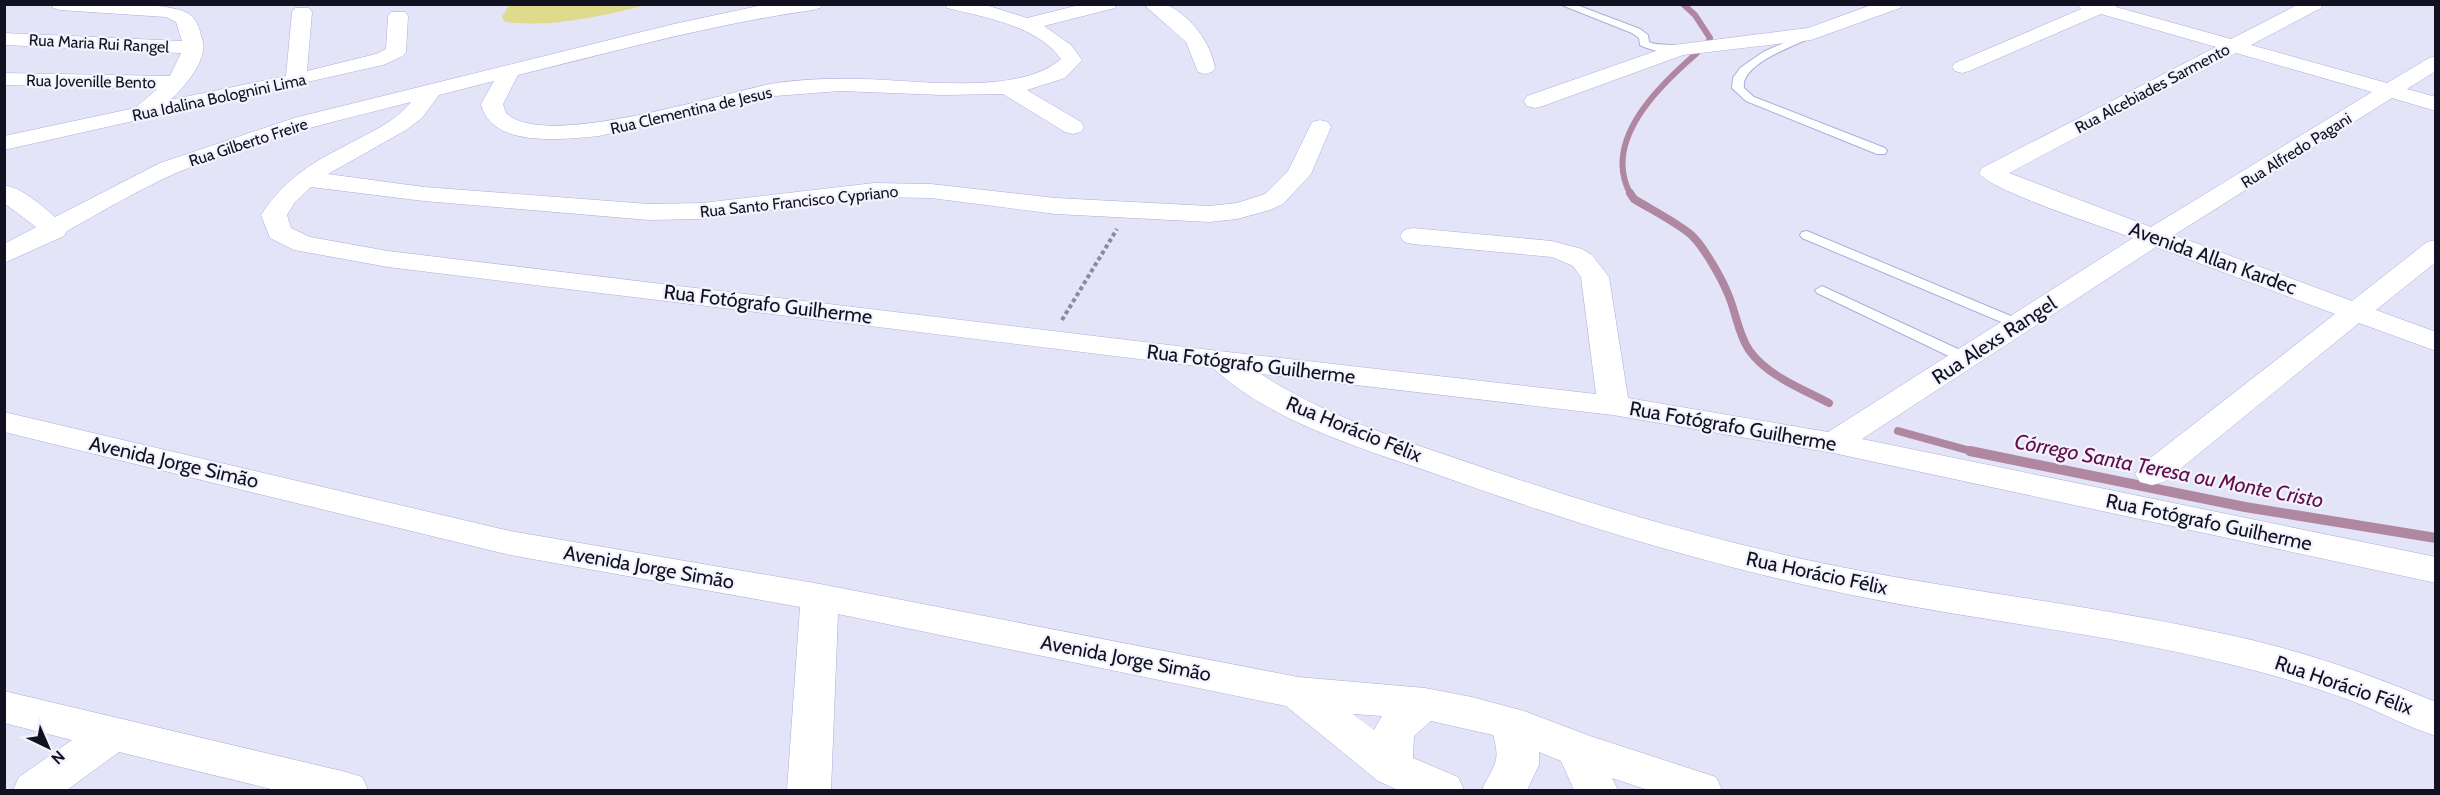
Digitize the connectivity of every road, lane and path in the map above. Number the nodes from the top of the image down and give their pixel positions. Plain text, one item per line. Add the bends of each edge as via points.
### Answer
1 (60, 4) edge
2 (813, 4) edge
3 (954, 4) edge
4 (1108, 4) edge
5 (1152, 4) edge
6 (1564, 4) edge
7 (1893, 4) edge
8 (2314, 4) edge
9 (2098, 6) edge
10 (303, 12) dead end
11 (398, 16) dead end
12 (1024, 25) junction
13 (1811, 34) junction
14 (4, 39) edge
15 (2232, 46) junction
16 (194, 48) junction
17 (1680, 49) junction
18 (2436, 62) edge
19 (1962, 67) dead end
20 (1205, 68) dead end
21 (509, 73) junction
22 (4, 79) edge
23 (296, 80) junction
24 (178, 83) junction
25 (1009, 88) junction
26 (2390, 91) junction
27 (431, 92) junction
28 (1535, 102) dead end
29 (2436, 104) edge
30 (141, 113) junction
31 (4, 119) edge
32 (87, 125) junction
33 (1320, 127) dead end
34 (1073, 128) dead end
35 (4, 143) edge
36 (1881, 151) dead end
37 (1990, 172) joint
38 (308, 179) junction
39 (4, 192) edge
40 (1129, 211) junction
41 (55, 230) junction
42 (1807, 235) dead end
43 (2155, 236) junction
44 (1413, 237) dead end
45 (2436, 248) edge
46 (4, 255) edge
47 (1822, 290) dead end
48 (2357, 312) junction
49 (2018, 324) junction
50 (1050, 339) junction
51 (2436, 342) edge
52 (1965, 358) junction
53 (1219, 360) junction
54 (1613, 405) junction
55 (4, 422) edge
56 (1833, 443) junction
57 (2152, 474) dead end
58 (2436, 570) edge
59 (820, 597) junction
60 (1298, 693) junction
61 (1425, 704) junction
62 (4, 707) edge
63 (2436, 720) edge
64 (1509, 723) junction
65 (112, 734) junction
66 (1576, 749) junction
67 (1393, 769) junction
68 (35, 790) edge
69 (346, 790) edge
70 (809, 790) edge
71 (1442, 790) edge
72 (1504, 790) edge
73 (1596, 790) edge
74 (1700, 790) edge

1 - 16 street via 170,12 183,18 189,27
2 - 21 street via 674,30
3 - 12 street, Rua Clementina de Jesus
4 - 12 street
5 - 20 street via 1193,36 1205,56
6 - 17 lane via 1636,31 1651,47
7 - 13 street
8 - 15 street, Rua Alcebiades Sarmento
9 - 15 street
9 - 19 street
10 - 23 street
11 - 23 street, Rua Idalina Bolognini Lima via 396,52 391,56
12 - 25 street, Rua Clementina de Jesus via 1059,44 1072,60 1066,70 1055,76
13 - 17 street
13 - 36 lane via 1760,58 1738,75 1740,92
14 - 16 street, Rua Maria Rui Rangel
15 - 26 street
15 - 37 street, Rua Alcebiades Sarmento
16 - 24 street
17 - 28 street
18 - 26 street, Rua Alfredo Pagani
21 - 25 street, Rua Clementina de Jesus via 492,104 496,116 507,125 526,130 557,132 638,124 777,89 860,85
21 - 27 street, Rua Gilberto Freire
22 - 24 street, Rua Jovenille Bento
23 - 30 street, Rua Idalina Bolognini Lima
24 - 30 street
25 - 34 street
26 - 29 street
26 - 43 street, Rua Alfredo Pagani
27 - 38 street, Rua Fotógrafo Guilherme via 399,124
27 - 41 street, Rua Gilberto Freire via 302,123 194,158 149,177
30 - 32 street, Rua Idalina Bolognini Lima
31 - 32 street
32 - 35 street, Rua Idalina Bolognini Lima
33 - 40 street, Rua Santo Francisco Cypriano via 1299,174 1274,199 1261,205 1209,214
37 - 43 street, Avenida Allan Kardec via 2014,185
38 - 40 street, Rua Santo Francisco Cypriano via 424,194 649,212 702,212 874,190 931,191
38 - 50 street, Rua Fotógrafo Guilherme via 280,200 274,215 279,232 303,244 388,259
39 - 41 street
40 - 50 path
41 - 46 street, Rua Gilberto Freire
42 - 49 lane
43 - 48 street, Avenida Allan Kardec
43 - 49 street, Rua Alexs Rangel
44 - 54 street via 1552,249 1582,258 1595,277
45 - 48 street
47 - 52 lane
48 - 51 street, Avenida Allan Kardec
48 - 57 street
49 - 52 street, Rua Alexs Rangel
50 - 53 street, Rua Fotógrafo Guilherme
52 - 56 street, Rua Alexs Rangel
53 - 54 street, Rua Fotógrafo Guilherme
53 - 63 street, Rua Horácio Félix via 1292,407 1347,431 1566,509 1865,585 2188,639 2309,668 2398,701
54 - 56 street, Rua Fotógrafo Guilherme
55 - 59 street, Avenida Jorge Simão via 510,543
56 - 58 street, Rua Fotógrafo Guilherme
59 - 60 street, Avenida Jorge Simão
59 - 70 street
60 - 61 street, Avenida Jorge Simão
60 - 67 street, Avenida Jorge Simão
61 - 64 street, Avenida Jorge Simão
61 - 67 street via 1406,715 1391,736 1389,753
62 - 65 street
64 - 66 street, Avenida Jorge Simão
64 - 72 street via 1519,747 1518,768
65 - 68 street
65 - 69 street
66 - 73 street
66 - 74 street, Avenida Jorge Simão
67 - 71 street, Avenida Jorge Simão

